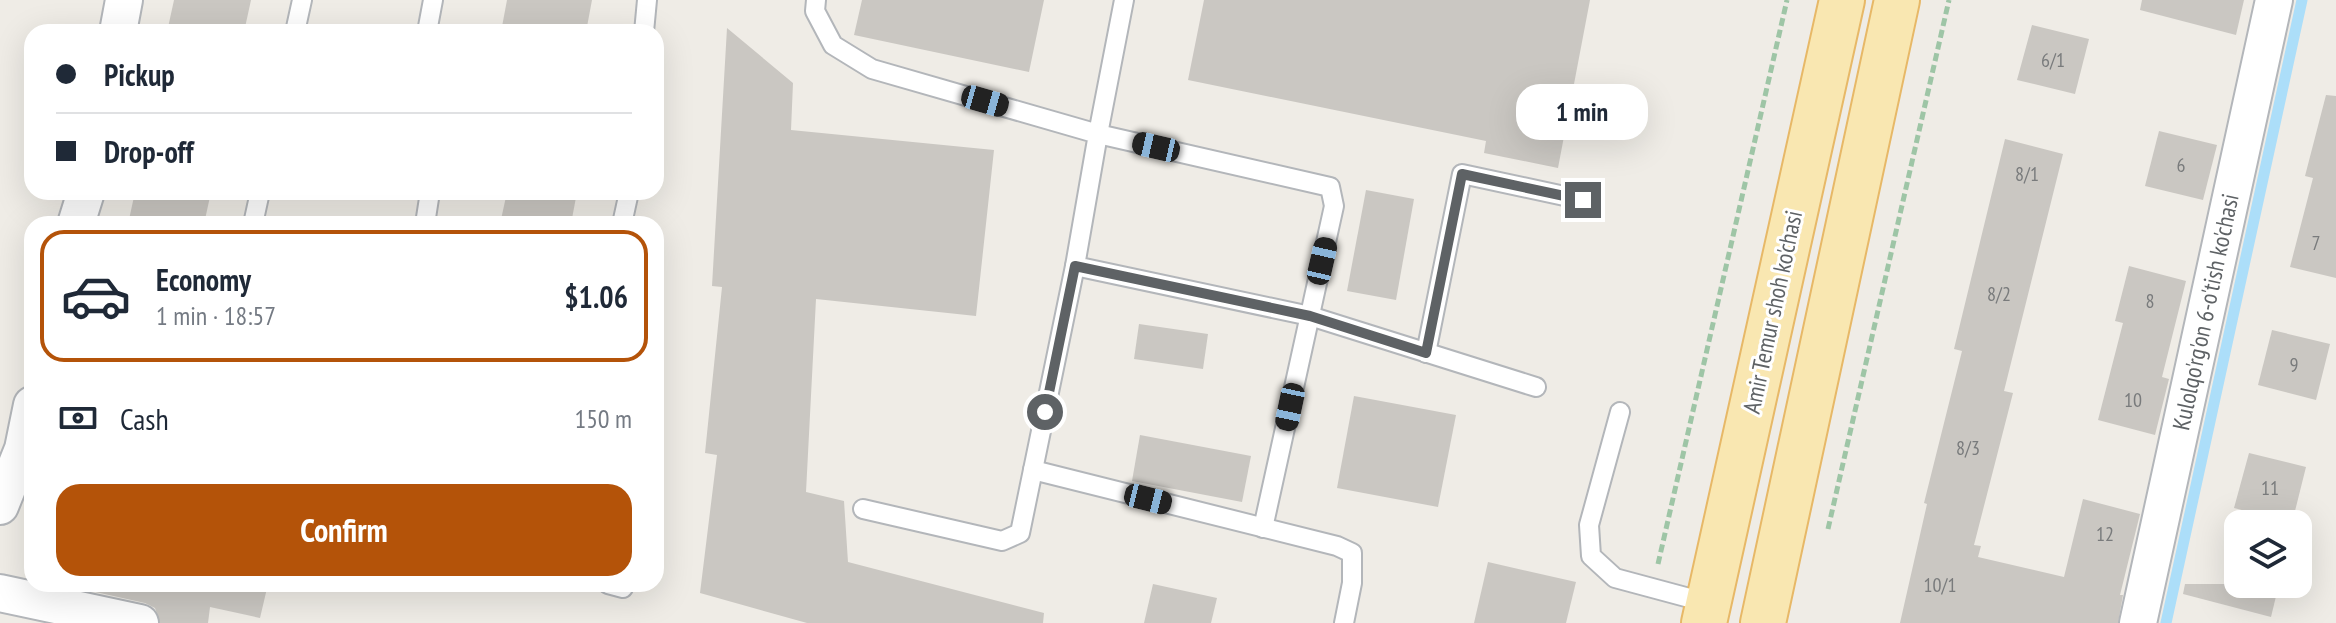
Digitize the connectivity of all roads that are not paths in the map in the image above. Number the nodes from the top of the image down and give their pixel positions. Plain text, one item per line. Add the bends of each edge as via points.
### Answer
1 (124, 0) edge
2 (302, 0) edge
3 (433, 0) edge
4 (647, 0) edge
5 (816, 0) edge
6 (1124, 0) edge
7 (1842, 0) edge
8 (1897, 0) edge
9 (2274, 0) edge
10 (120, 24) edge
11 (297, 24) edge
12 (428, 24) edge
13 (645, 24) edge
14 (1098, 134) junction
15 (1583, 200) dead end
16 (1075, 266) junction
17 (1310, 316) junction
18 (1426, 353) junction
19 (1536, 387) dead end
20 (1620, 412) dead end
21 (24, 458) edge
22 (1033, 470) junction
23 (0, 506) edge
24 (863, 509) dead end
25 (1263, 528) junction
26 (0, 593) edge
27 (1706, 613) edge
28 (140, 623) edge
29 (1344, 623) edge
30 (1763, 623) edge
31 (2138, 623) edge

1 - 10 street
2 - 11 lane
3 - 12 lane
4 - 13 lane
5 - 14 lane via 815,11 833,45 872,69
6 - 14 lane
7 - 27 main road, Amir Temur shoh ko'chasi
8 - 30 main road
9 - 31 street, Kulolqo'rg'on 6-o'tish ko'chasi
14 - 16 lane
14 - 17 lane via 1330,187 1334,206
15 - 18 lane via 1462,174
16 - 17 lane
16 - 22 lane
17 - 18 lane
17 - 25 lane
18 - 19 lane
20 - 27 lane via 1589,525 1591,556 1615,578 1653,588
21 - 23 street
22 - 24 lane via 1020,533 1002,541
22 - 25 lane
25 - 29 lane via 1352,553
26 - 28 street

